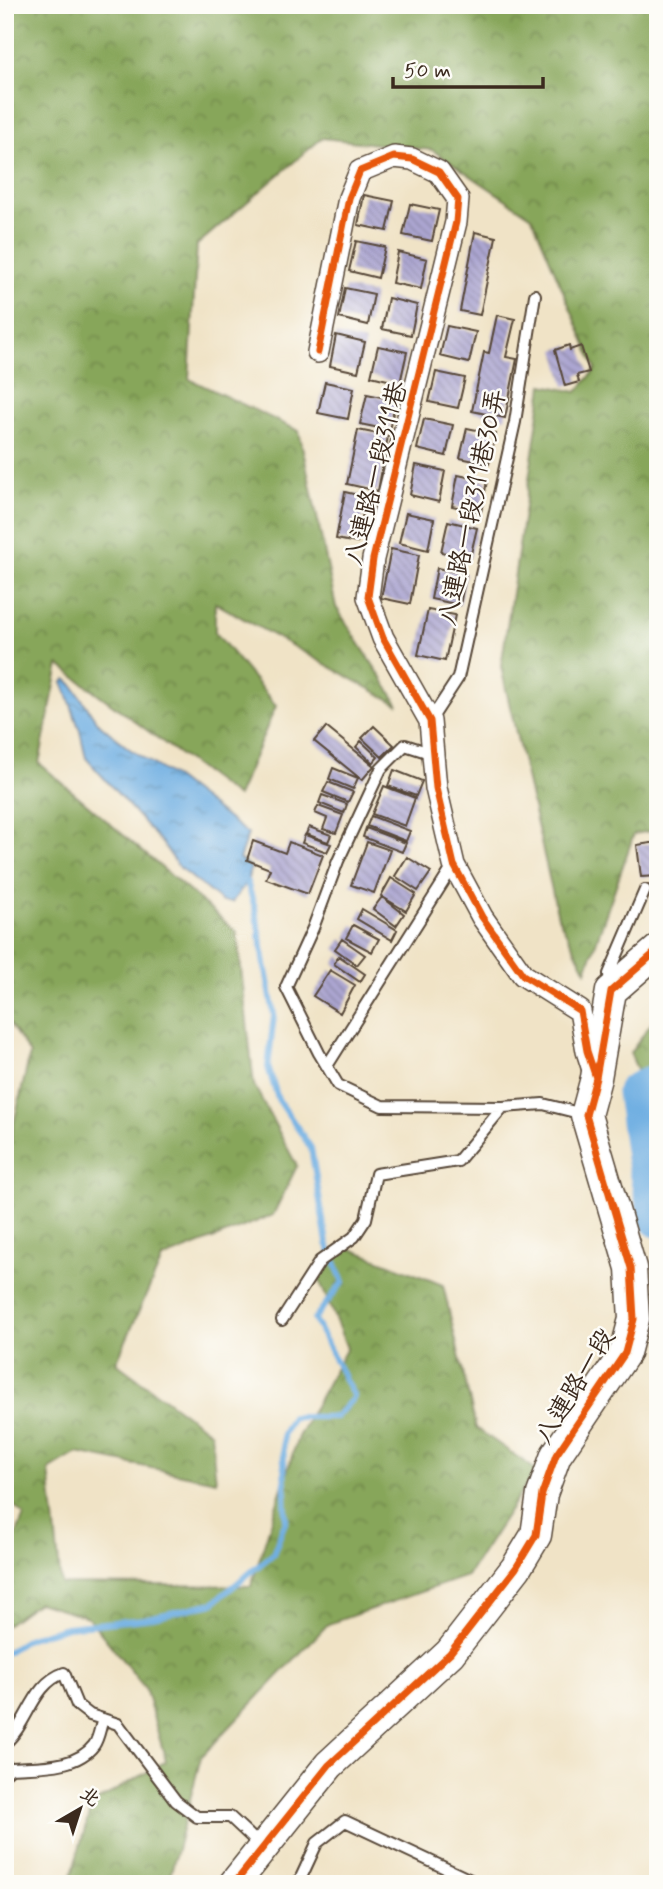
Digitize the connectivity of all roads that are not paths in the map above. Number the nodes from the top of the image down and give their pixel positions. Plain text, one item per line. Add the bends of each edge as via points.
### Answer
1 (534, 295) dead end
2 (318, 352) dead end
3 (430, 721) junction
4 (433, 754) junction
5 (454, 865) junction
6 (645, 890) dead end
7 (658, 950) edge
8 (611, 991) junction
9 (327, 1066) junction
10 (596, 1078) junction
11 (503, 1107) junction
12 (586, 1115) junction
13 (282, 1320) dead end
14 (103, 1719) junction
15 (5, 1743) edge
16 (5, 1773) edge
17 (262, 1847) junction
18 (474, 1883) edge
19 (234, 1884) edge
20 (298, 1884) edge

1 - 3 lane, 八連路一段311巷30弄 via 515,422 458,678
2 - 3 street, 八連路一段311巷 via 349,198 360,171 394,157 412,159 439,172 457,199 456,222 373,559 368,597 383,638
3 - 4 street, 八連路一段311巷
4 - 5 street, 八連路一段311巷
4 - 9 lane via 405,745 382,769 286,987
5 - 9 lane
5 - 10 street, 八連路一段311巷 via 482,917 523,975 580,1012
6 - 8 lane via 609,974
7 - 8 street
8 - 10 street
9 - 11 lane via 338,1085 382,1106
10 - 12 street
11 - 12 lane via 543,1104
11 - 13 lane via 458,1161 376,1174 366,1219 354,1237 320,1261
12 - 17 street, 八連路一段 via 631,1268 634,1318 625,1353 555,1455 542,1494 536,1535 516,1569 450,1653 329,1765
14 - 15 lane via 77,1705 64,1674 52,1678
14 - 16 lane via 96,1744 81,1758 11,1768
14 - 17 lane via 118,1724 176,1801 197,1817 230,1817
17 - 19 street, 八連路一段
18 - 20 lane via 345,1821 317,1843

